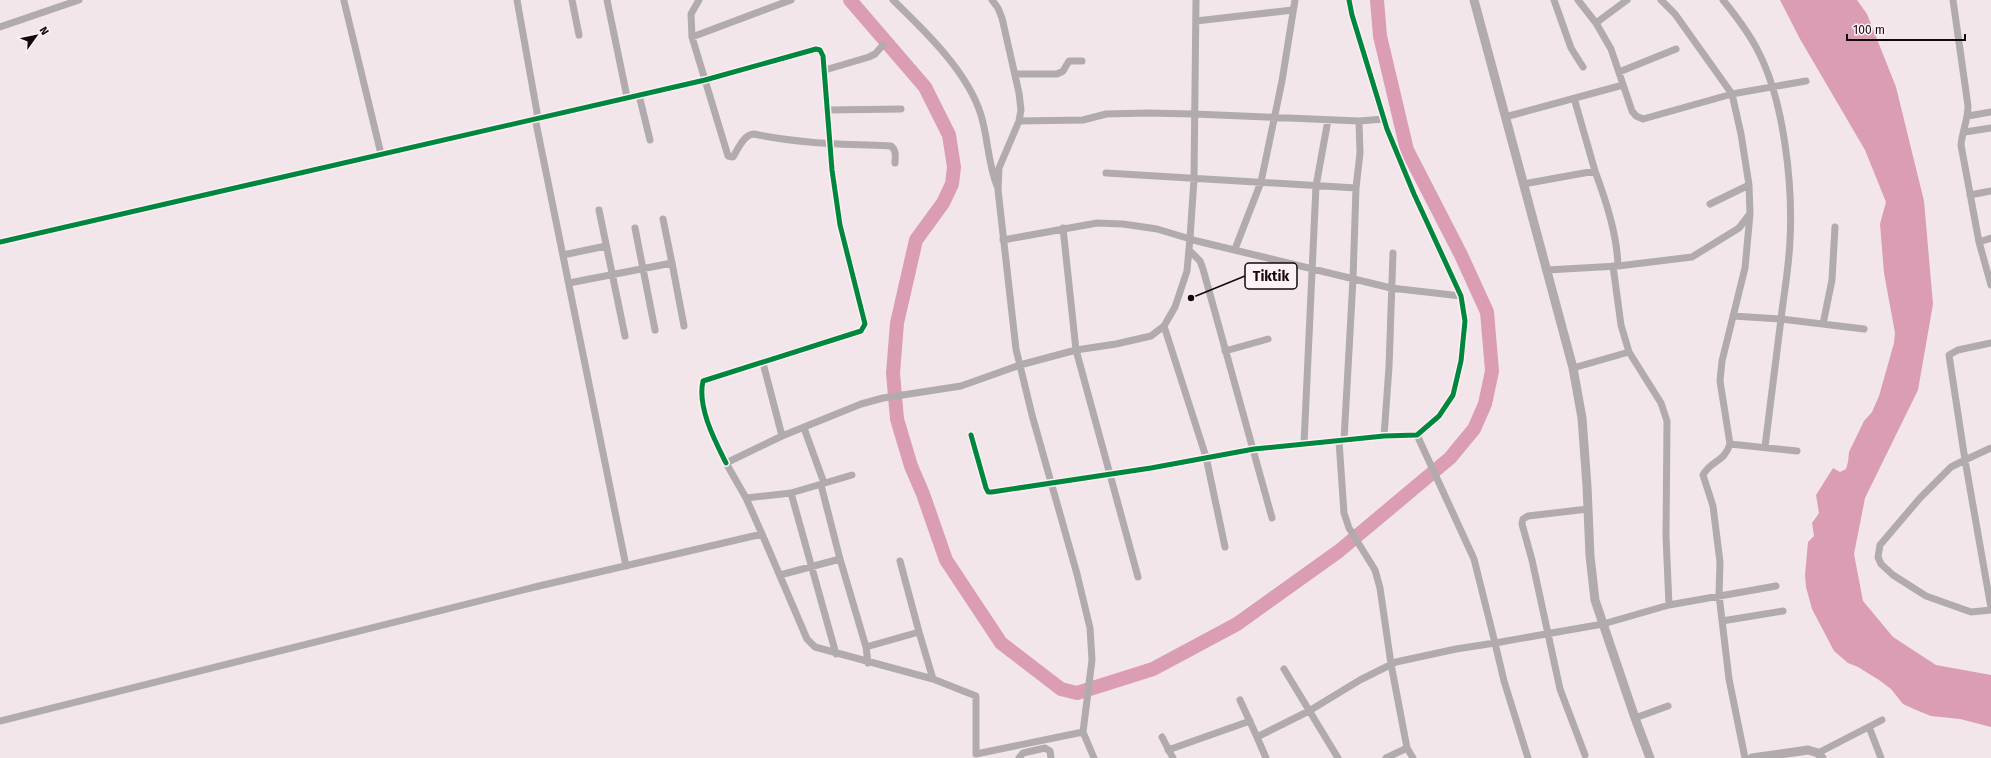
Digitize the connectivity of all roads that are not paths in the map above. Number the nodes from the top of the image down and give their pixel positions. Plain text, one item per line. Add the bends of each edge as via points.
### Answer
1 (79, 0) edge
2 (517, 0) edge
3 (572, 0) edge
4 (607, 0) edge
5 (700, 0) edge
6 (791, 0) edge
7 (893, 0) edge
8 (992, 0) edge
9 (1196, 0) edge
10 (1295, 0) edge
11 (1349, 0) edge
12 (1474, 0) edge
13 (1554, 0) edge
14 (1578, 0) edge
15 (1627, 0) edge
16 (1661, 0) edge
17 (1723, 0) edge
18 (1953, 0) edge
19 (344, 1) dead end
20 (1293, 10) junction
21 (1196, 21) junction
22 (1596, 23) junction
23 (0, 27) edge
24 (579, 35) dead end
25 (692, 37) junction
26 (883, 45) dead end
27 (1676, 49) dead end
28 (1082, 61) dead end
29 (1583, 67) dead end
30 (825, 70) junction
31 (1619, 72) junction
32 (1015, 74) junction
33 (705, 80) junction
34 (1806, 81) dead end
35 (1623, 85) junction
36 (1772, 89) junction
37 (1732, 94) junction
38 (639, 95) junction
39 (627, 97) junction
40 (1574, 98) junction
41 (901, 108) dead end
42 (828, 110) junction
43 (1991, 112) edge
44 (1194, 114) junction
45 (1968, 116) junction
46 (1505, 117) junction
47 (537, 118) junction
48 (1273, 118) junction
49 (1384, 119) junction
50 (1328, 120) junction
51 (1019, 121) junction
52 (1359, 121) junction
53 (1991, 128) edge
54 (1965, 132) junction
55 (650, 140) dead end
56 (830, 143) junction
57 (381, 154) junction
58 (894, 163) dead end
59 (1596, 171) junction
60 (1106, 174) dead end
61 (1194, 179) junction
62 (1261, 182) junction
63 (1523, 184) junction
64 (1749, 185) junction
65 (1316, 186) junction
66 (1356, 188) junction
67 (998, 190) junction
68 (1991, 191) edge
69 (1970, 195) junction
70 (1710, 204) dead end
71 (599, 210) dead end
72 (1750, 214) junction
73 (663, 219) dead end
74 (1836, 227) dead end
75 (635, 228) dead end
76 (1063, 228) junction
77 (1190, 238) junction
78 (1991, 238) edge
79 (1003, 240) junction
80 (0, 242) edge
81 (1979, 242) junction
82 (606, 246) junction
83 (1235, 249) junction
84 (1189, 250) junction
85 (1393, 253) dead end
86 (563, 255) junction
87 (672, 263) junction
88 (1616, 266) junction
89 (1312, 268) junction
90 (643, 269) junction
91 (1547, 270) junction
92 (612, 275) junction
93 (1353, 279) junction
94 (569, 283) junction
95 (1991, 285) edge
96 (1392, 288) junction
97 (1461, 296) junction
98 (1734, 316) junction
99 (1781, 319) junction
100 (1823, 324) junction
101 (684, 326) dead end
102 (1164, 326) junction
103 (1864, 329) dead end
104 (655, 330) dead end
105 (625, 336) dead end
106 (1268, 340) dead end
107 (1991, 343) edge
108 (1076, 350) junction
109 (1226, 351) junction
110 (1629, 352) junction
111 (763, 363) junction
112 (1020, 365) junction
113 (1573, 368) junction
114 (804, 428) junction
115 (971, 435) dead end
116 (1417, 435) junction
117 (782, 436) junction
118 (1384, 436) junction
119 (1341, 441) junction
120 (1304, 444) junction
121 (1730, 444) junction
122 (1765, 447) junction
123 (1991, 448) edge
124 (1254, 449) junction
125 (1798, 451) dead end
126 (1206, 458) junction
127 (1965, 460) junction
128 (726, 463) junction
129 (1109, 474) junction
130 (852, 475) dead end
131 (1050, 482) junction
132 (822, 484) junction
133 (791, 493) junction
134 (746, 498) junction
135 (1588, 509) junction
136 (1272, 518) dead end
137 (762, 534) junction
138 (1225, 546) dead end
139 (840, 559) junction
140 (900, 561) dead end
141 (626, 566) junction
142 (812, 567) junction
143 (780, 575) junction
144 (1138, 577) dead end
145 (1776, 586) dead end
146 (1719, 595) junction
147 (1669, 605) junction
148 (1991, 609) edge
149 (1783, 611) dead end
150 (1722, 621) junction
151 (1603, 624) junction
152 (918, 632) junction
153 (1547, 634) junction
154 (1495, 643) junction
155 (866, 647) junction
156 (836, 654) junction
157 (868, 663) junction
158 (1391, 664) junction
159 (1284, 668) dead end
160 (933, 679) junction
161 (1240, 700) dead end
162 (1668, 706) dead end
163 (1309, 711) junction
164 (1635, 718) junction
165 (1882, 720) dead end
166 (0, 721) edge
167 (1250, 721) junction
168 (1868, 727) junction
169 (1084, 732) junction
170 (1257, 736) junction
171 (1162, 737) dead end
172 (1407, 748) junction
173 (1168, 750) junction
174 (1585, 755) dead end
175 (1820, 756) edge
176 (1019, 758) edge
177 (1051, 758) edge
178 (1094, 758) edge
179 (1172, 758) edge
180 (1266, 758) edge
181 (1338, 758) edge
182 (1386, 758) edge
183 (1413, 758) edge
184 (1528, 758) edge
185 (1650, 758) edge
186 (1745, 758) edge
187 (1752, 758) edge
188 (1881, 758) edge

1 - 23 street
2 - 47 street
3 - 24 street
4 - 39 street
5 - 25 street via 691,14
6 - 25 street
7 - 67 street via 931,37 969,87 981,115
8 - 32 street via 1002,18
9 - 21 street
10 - 20 street
11 - 49 street
12 - 46 street
13 - 29 street via 1571,48
14 - 22 street
15 - 22 street
16 - 37 street via 1675,14
17 - 36 street via 1753,42 1763,61
18 - 45 street
19 - 57 street
20 - 21 street
20 - 48 street via 1282,81
21 - 44 street
22 - 31 street via 1611,49
25 - 33 street
26 - 30 street via 876,54
27 - 31 street
28 - 32 street via 1069,61 1063,71 1057,74
30 - 33 street via 822,53 814,49
30 - 42 street
31 - 35 street
32 - 51 street via 1021,110
33 - 38 street
33 - 56 street via 728,156 733,156 745,138 751,134 784,140
34 - 36 street
35 - 37 street via 1632,111 1643,119
35 - 40 street
36 - 37 street
36 - 99 street via 1783,133 1790,178 1790,240
37 - 64 street
38 - 39 street
38 - 55 street
39 - 47 street
40 - 46 street
40 - 59 street
41 - 42 street
42 - 56 street
43 - 45 street
44 - 48 street
44 - 51 street via 1106,114 1083,120
44 - 61 street
45 - 54 street
46 - 63 street
47 - 57 street
47 - 86 street
48 - 50 street
48 - 62 street
49 - 52 street
49 - 97 street via 1414,194
50 - 52 street
50 - 65 street
51 - 67 street via 999,168
52 - 66 street via 1360,153
53 - 54 street
54 - 69 street via 1961,138 1961,145
56 - 58 street via 891,146 896,153
56 - 111 street via 840,225 864,328 861,332
57 - 80 street
59 - 63 street
59 - 88 street via 1612,226
60 - 61 street
61 - 62 street
61 - 77 street
62 - 65 street
62 - 83 street
63 - 91 street
64 - 70 street
64 - 72 street
65 - 66 street
65 - 89 street
66 - 93 street
67 - 79 street
68 - 69 street
69 - 81 street
71 - 82 street
72 - 88 street via 1739,228 1692,257
72 - 98 street via 1745,268
73 - 87 street
74 - 100 street via 1832,280
75 - 90 street
76 - 77 street via 1097,223 1123,224 1157,229
76 - 79 street
76 - 108 street
77 - 83 street
77 - 84 street
78 - 81 street
79 - 112 street via 1013,331
81 - 95 street
82 - 86 street
82 - 92 street
83 - 89 street
84 - 102 street via 1187,271 1175,307
84 - 109 street via 1200,261
85 - 96 street
86 - 94 street
87 - 90 street
87 - 101 street
88 - 91 street
88 - 110 street via 1621,325
89 - 93 street
89 - 120 street
90 - 92 street
90 - 104 street
91 - 113 street
92 - 94 street
92 - 105 street
93 - 96 street
93 - 119 street
94 - 141 street
96 - 97 street
96 - 118 street
97 - 116 street via 1465,321 1461,360 1452,395 1439,416
98 - 99 street
98 - 121 street via 1722,362 1720,381
99 - 100 street
99 - 122 street
100 - 103 street
102 - 108 street via 1151,336
102 - 126 street
106 - 109 street
107 - 127 street via 1958,350 1949,355
108 - 112 street
108 - 129 street
109 - 124 street
110 - 113 street
110 - 147 street via 1661,403 1667,421 1666,537
111 - 117 street
111 - 128 street via 703,381 703,400 711,433
112 - 114 street via 961,386 883,398 861,404
112 - 131 street
113 - 135 street via 1582,418
114 - 117 street
114 - 132 street
115 - 131 street via 988,492
116 - 118 street
116 - 154 street via 1474,559
117 - 128 street
118 - 119 street
119 - 120 street
119 - 158 street via 1344,512 1349,528 1375,570
120 - 124 street
121 - 122 street
121 - 146 street via 1727,454 1707,468 1703,475 1713,506 1720,562
122 - 125 street
123 - 127 street
124 - 126 street
124 - 136 street
126 - 129 street
126 - 138 street
127 - 148 street
127 - 148 street via 1951,467 1920,498 1880,545 1878,557 1881,564 1893,575 1926,596 1971,612
128 - 134 street
129 - 131 street
129 - 144 street
130 - 132 street
131 - 169 street via 1090,628 1092,660
132 - 133 street
132 - 139 street
133 - 134 street
133 - 142 street
134 - 137 street
135 - 151 street via 1595,600
135 - 153 street via 1528,516 1523,519 1522,524
137 - 141 street
137 - 143 street
139 - 142 street
139 - 155 street
140 - 152 street
141 - 166 street
142 - 143 street
142 - 156 street
143 - 156 street via 807,639 814,647
145 - 146 street
146 - 147 street
146 - 150 street
147 - 151 street
149 - 150 street
150 - 186 street via 1729,679
151 - 153 street
151 - 164 street
152 - 155 street
152 - 160 street
153 - 154 street
153 - 174 street via 1560,689
154 - 158 street
154 - 184 street
155 - 157 street
156 - 157 street
157 - 160 street
158 - 163 street
158 - 172 street
159 - 163 street
160 - 169 street via 976,696 976,754
161 - 167 street
162 - 164 street
163 - 170 street
163 - 181 street
164 - 185 street
165 - 168 street
167 - 170 street
167 - 173 street
168 - 175 street
168 - 188 street
169 - 178 street
170 - 180 street
171 - 173 street
172 - 182 street
172 - 183 street
173 - 179 street
175 - 187 street via 1808,750
176 - 177 street via 1023,753 1045,748 1050,751

